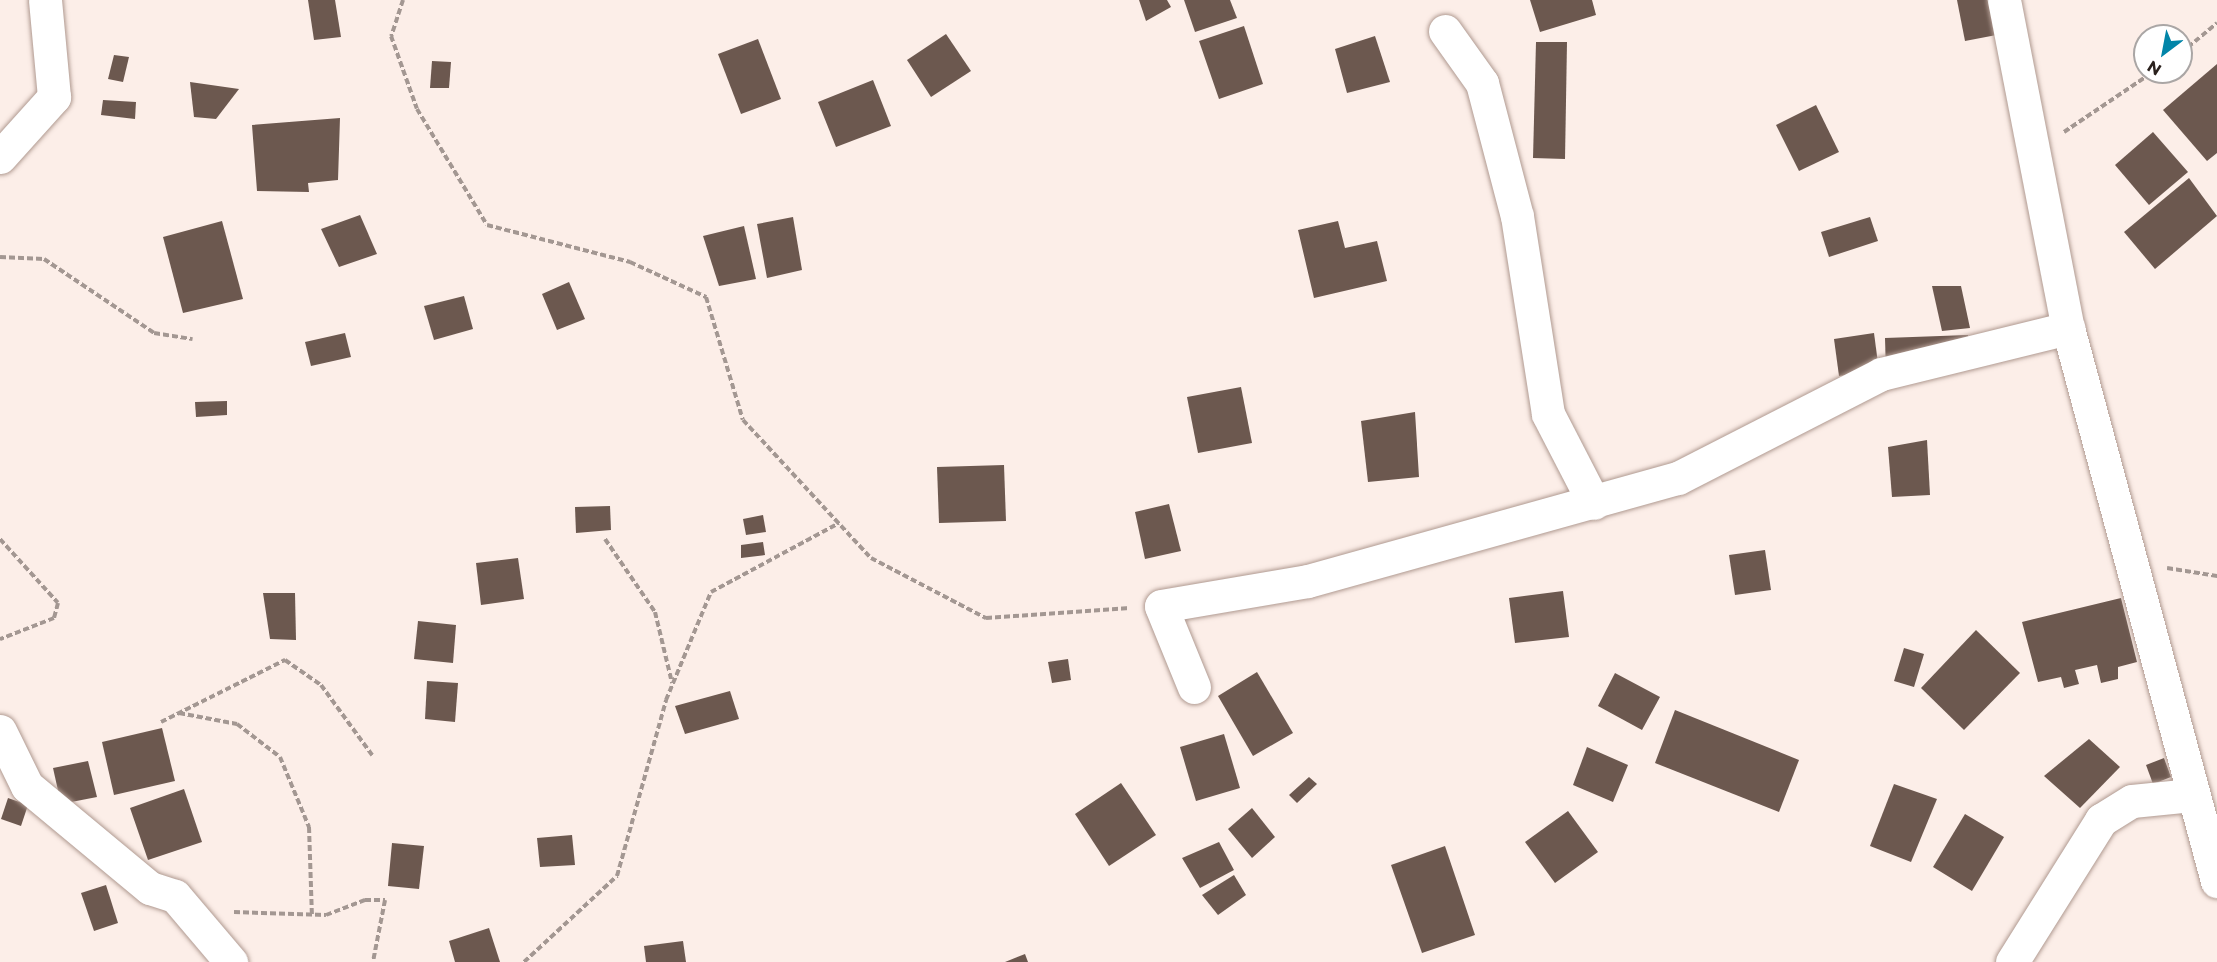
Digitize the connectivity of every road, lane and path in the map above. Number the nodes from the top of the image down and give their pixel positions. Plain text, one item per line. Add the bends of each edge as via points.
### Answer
1 (45, 0) edge
2 (403, 0) edge
3 (2004, 0) edge
4 (2217, 23) edge
5 (1445, 31) dead end
6 (2193, 43) edge
7 (2135, 84) edge
8 (2031, 154) junction
9 (0, 157) edge
10 (0, 257) edge
11 (2068, 328) junction
12 (193, 339) dead end
13 (1594, 503) junction
14 (839, 523) junction
15 (0, 538) edge
16 (605, 539) dead end
17 (2128, 562) junction
18 (2217, 576) edge
19 (1161, 606) junction
20 (0, 639) edge
21 (672, 684) junction
22 (1194, 687) dead end
23 (178, 713) junction
24 (161, 722) dead end
25 (0, 731) edge
26 (372, 755) dead end
27 (2192, 795) junction
28 (2217, 882) edge
29 (181, 903) junction
30 (312, 916) junction
31 (231, 962) edge
32 (373, 962) edge
33 (524, 962) edge
34 (2012, 962) edge

1 - 9 street via 54,97
2 - 14 path via 391,36 417,108 487,225 630,262 706,297 743,420
3 - 8 street
4 - 6 path
5 - 13 street via 1482,83 1517,216 1548,414
7 - 8 path
8 - 11 street
10 - 12 path via 44,258 154,333
11 - 13 street via 1881,374 1678,478
11 - 17 street
13 - 19 street via 1308,581
14 - 19 path via 871,558 986,618
14 - 21 path via 711,592
15 - 20 path via 58,603 54,618
16 - 21 path via 655,612
17 - 18 path
17 - 27 street
19 - 22 street
21 - 33 path via 617,876
23 - 24 path
23 - 26 path via 285,660 321,685
23 - 30 path via 237,724 280,757 309,827
25 - 29 street via 27,786 150,888
27 - 28 street
27 - 34 street via 2132,801 2101,820
29 - 30 path via 258,916
29 - 31 street
30 - 32 path via 385,900

